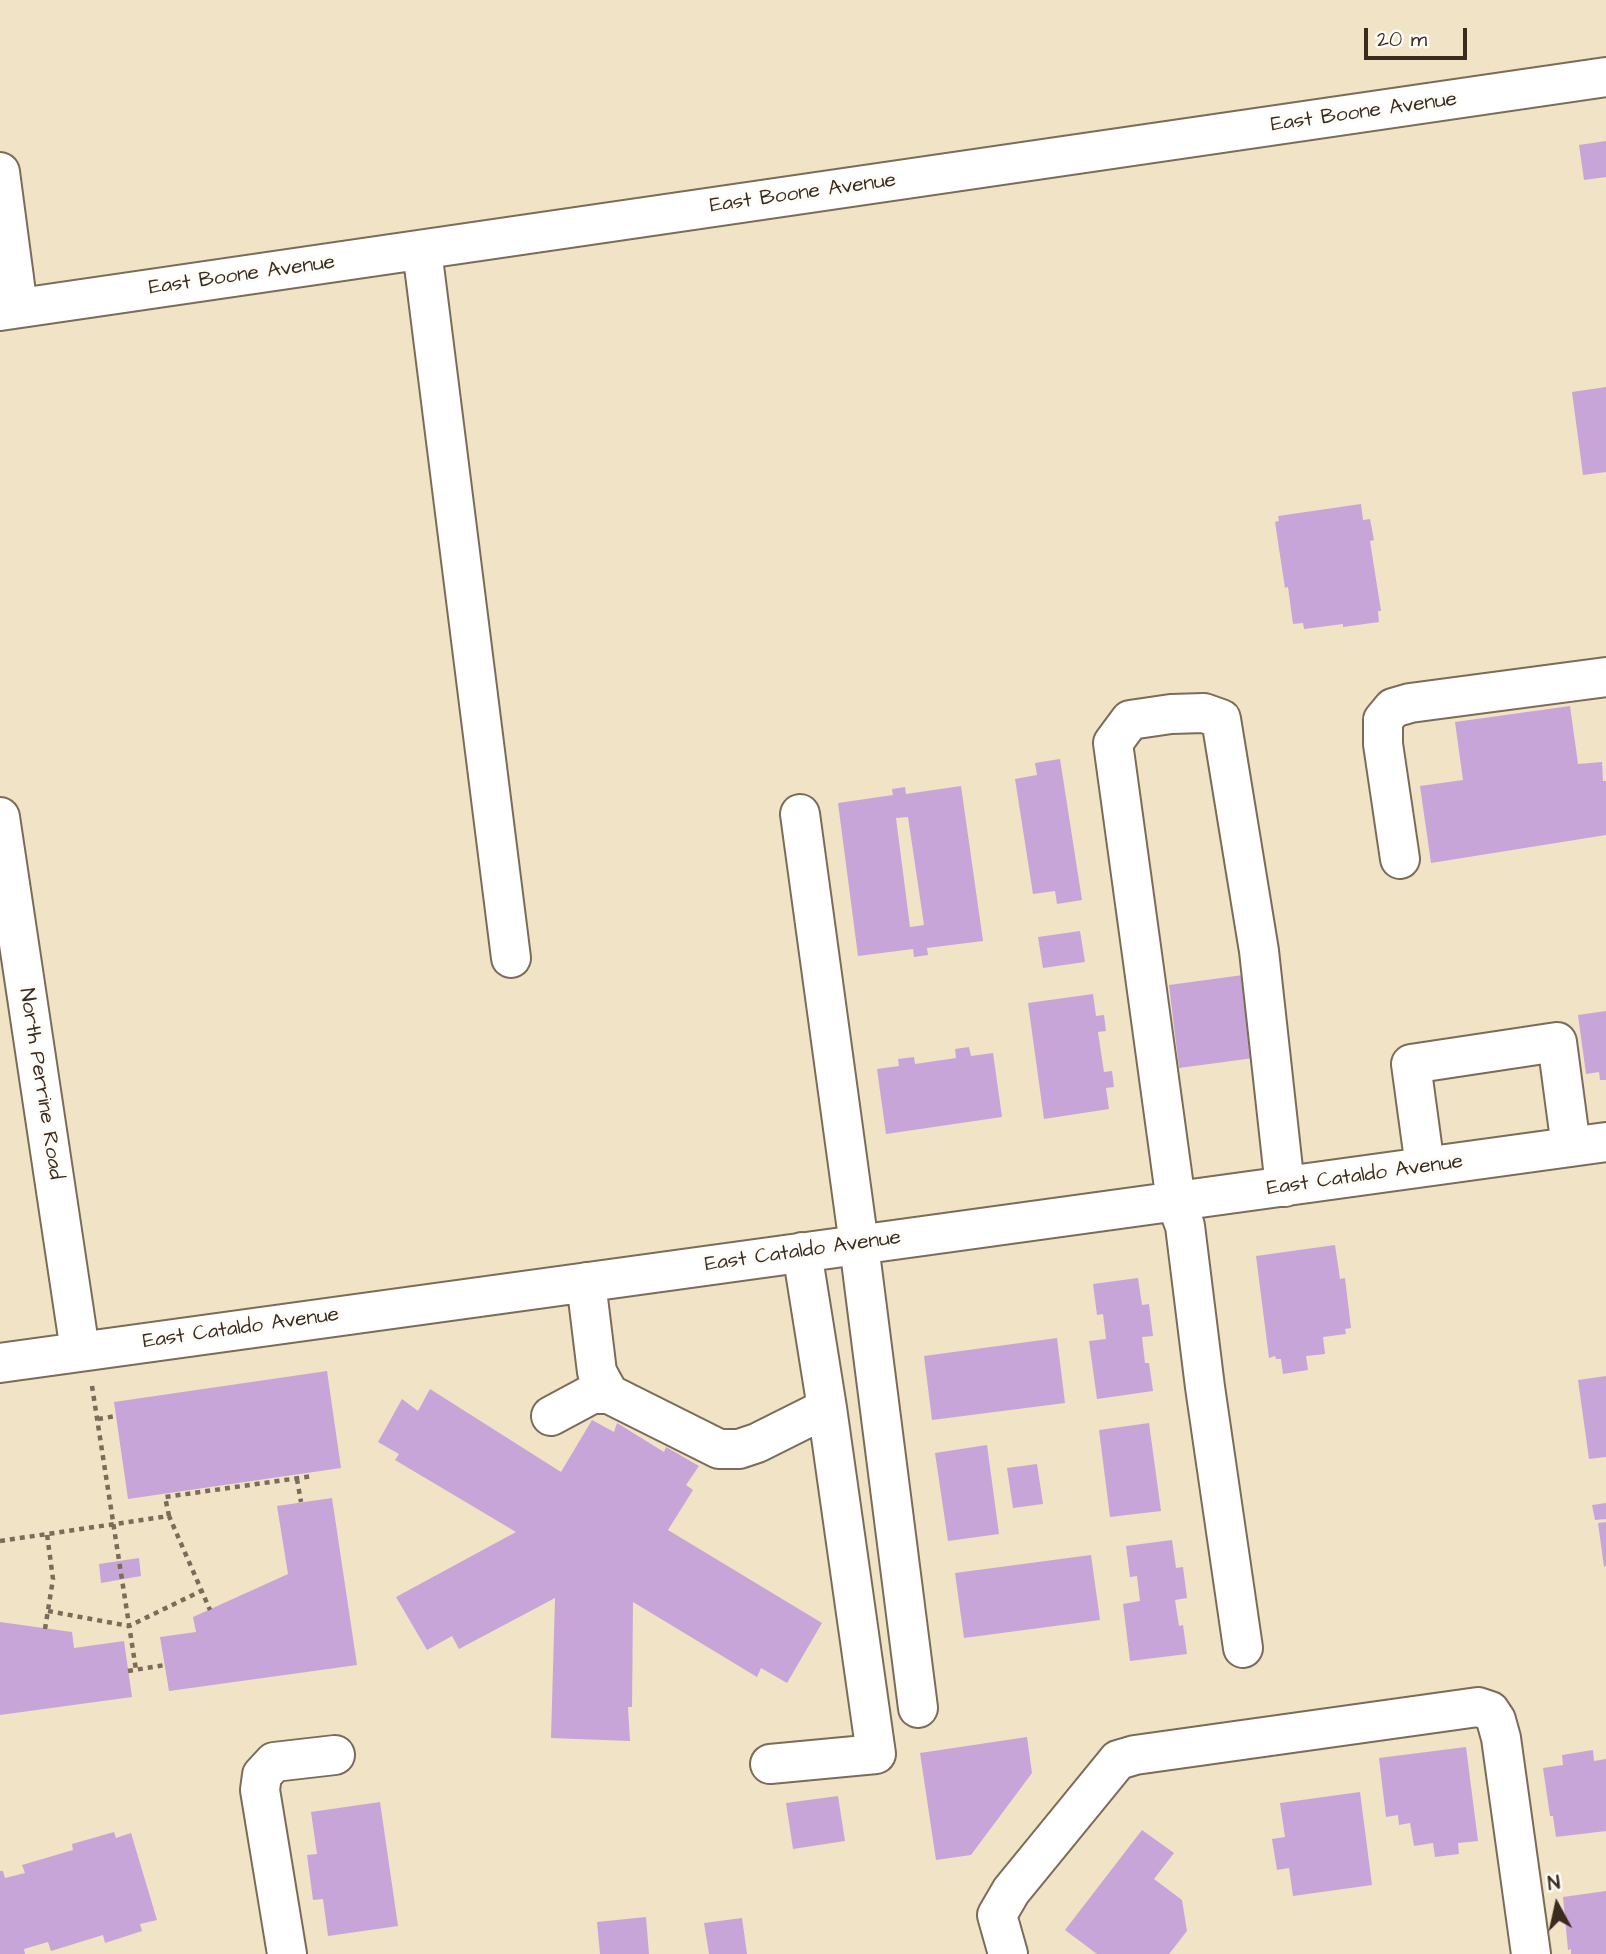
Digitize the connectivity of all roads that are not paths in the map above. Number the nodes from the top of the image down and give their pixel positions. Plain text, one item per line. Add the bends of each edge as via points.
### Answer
1 (1606, 77) edge
2 (0, 172) edge
3 (422, 250) junction
4 (9, 310) edge
5 (1606, 677) edge
6 (800, 814) dead end
7 (0, 817) edge
8 (1400, 859) dead end
9 (511, 958) dead end
10 (1588, 1145) edge
11 (1425, 1167) junction
12 (1285, 1187) junction
13 (1175, 1202) junction
14 (859, 1245) junction
15 (802, 1252) junction
16 (586, 1282) junction
17 (0, 1363) edge
18 (86, 1365) junction
19 (609, 1394) junction
20 (827, 1408) junction
21 (551, 1416) dead end
22 (1243, 1648) dead end
23 (918, 1708) dead end
24 (335, 1755) dead end
25 (770, 1764) dead end
26 (287, 1954) edge
27 (1008, 1954) edge
28 (1531, 1954) edge

1 - 3 street, East Boone Avenue
2 - 4 street
3 - 4 street, East Boone Avenue
3 - 9 street
5 - 8 street via 1393,708 1383,720 1383,744
6 - 14 street
7 - 18 street, North Perrine Road
10 - 11 street, East Cataldo Avenue
10 - 11 street via 1557,1042 1411,1063
11 - 12 street, East Cataldo Avenue
12 - 13 street, East Cataldo Avenue
12 - 13 street via 1259,951 1221,719 1204,713 1171,714 1130,720 1113,743
13 - 14 street, East Cataldo Avenue
13 - 22 street via 1185,1226
14 - 15 street, East Cataldo Avenue
14 - 23 street
15 - 16 street, East Cataldo Avenue
15 - 20 street
16 - 18 street, East Cataldo Avenue
16 - 19 street via 597,1371
17 - 18 street, East Cataldo Avenue
19 - 20 street via 719,1449 757,1443
19 - 21 street via 592,1394
20 - 25 street via 876,1754
24 - 26 street via 274,1762 262,1775 260,1790
27 - 28 street via 998,1915 1011,1891 1118,1760 1478,1707 1490,1711 1501,1738

